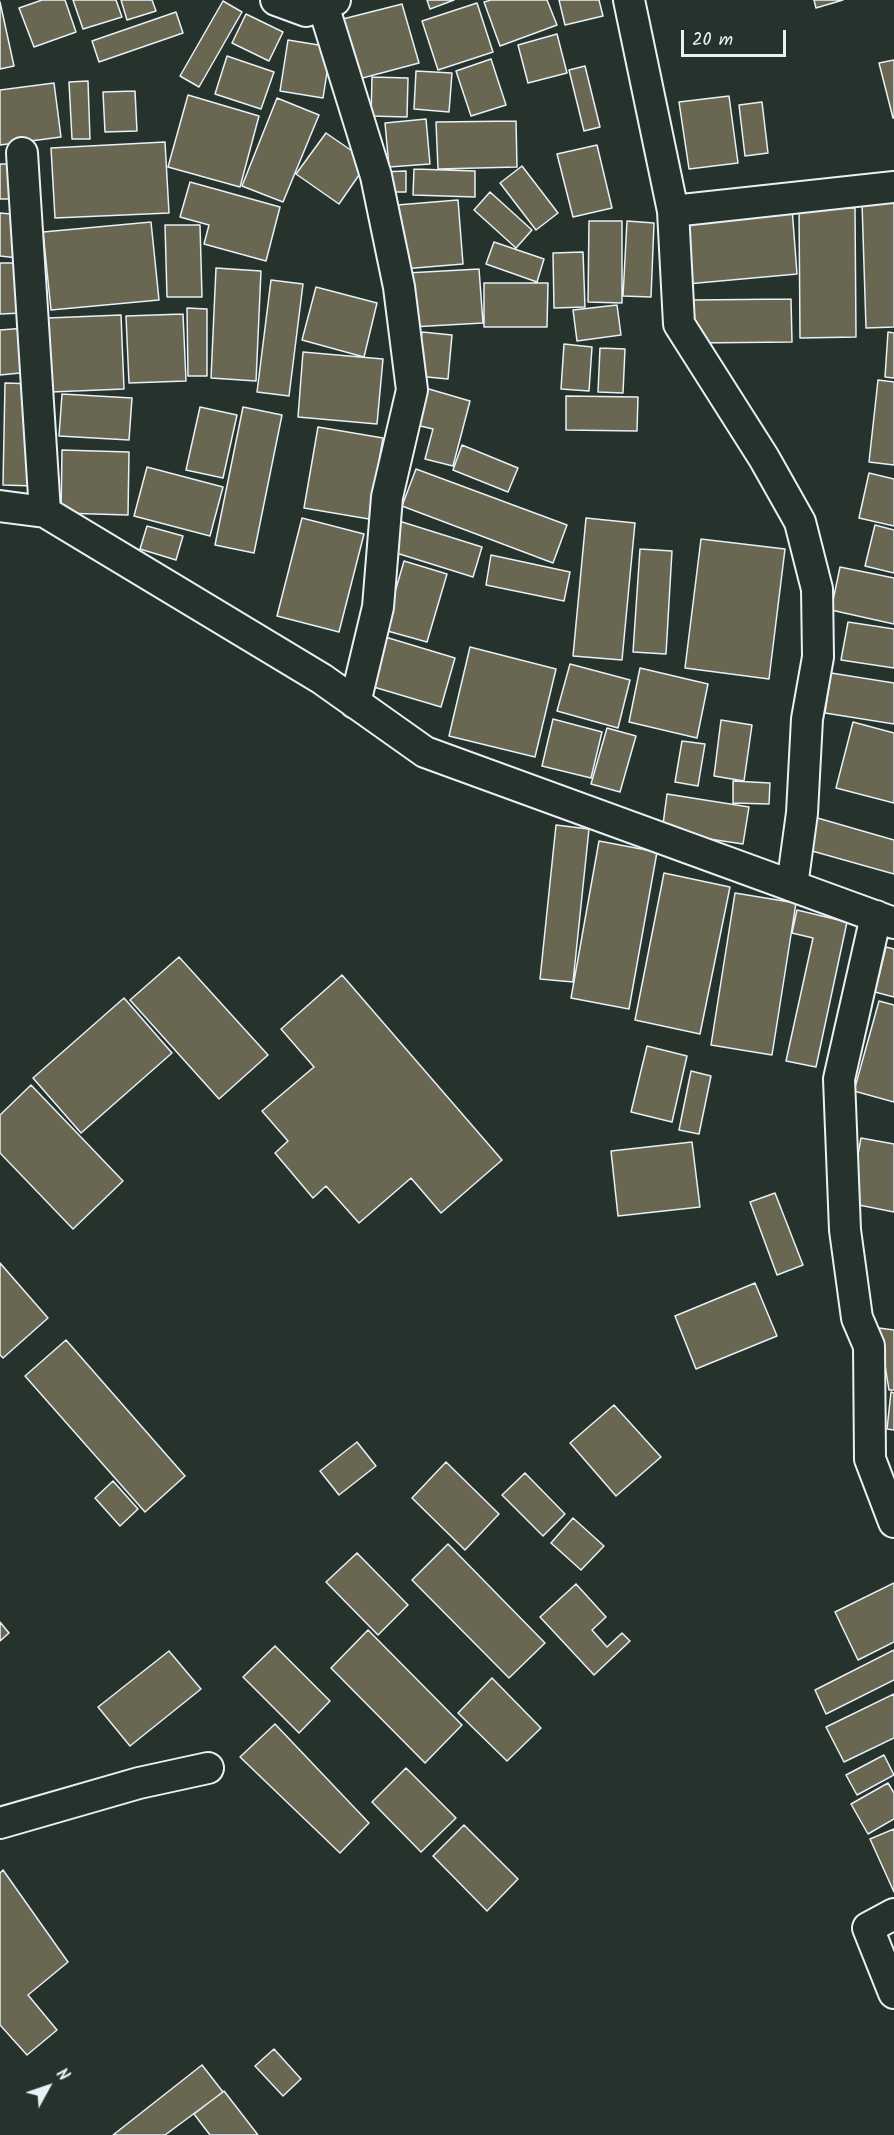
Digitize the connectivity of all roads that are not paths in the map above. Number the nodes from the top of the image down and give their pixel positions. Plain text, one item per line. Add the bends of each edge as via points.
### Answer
1 (276, 0) edge
2 (628, 0) edge
3 (329, 2) edge
4 (22, 153) dead end
5 (894, 187) edge
6 (673, 211) junction
7 (0, 506) edge
8 (45, 512) junction
9 (355, 703) junction
10 (792, 886) junction
11 (885, 919) edge
12 (894, 1522) edge
13 (208, 1768) dead end
14 (0, 1823) edge
15 (894, 1914) edge
16 (894, 1993) edge

1 - 3 street via 306,10
2 - 6 street
3 - 9 street via 376,176 399,287 412,390 387,497 378,607
4 - 8 street
5 - 6 street
6 - 10 street via 679,324 800,522 817,589 818,657 807,719 802,813
7 - 8 street
8 - 9 street via 322,679
9 - 10 street via 425,752
10 - 11 street
11 - 12 street via 839,1079 845,1230 857,1318 869,1346 870,1459
13 - 14 street via 139,1783
15 - 16 street via 868,1928

